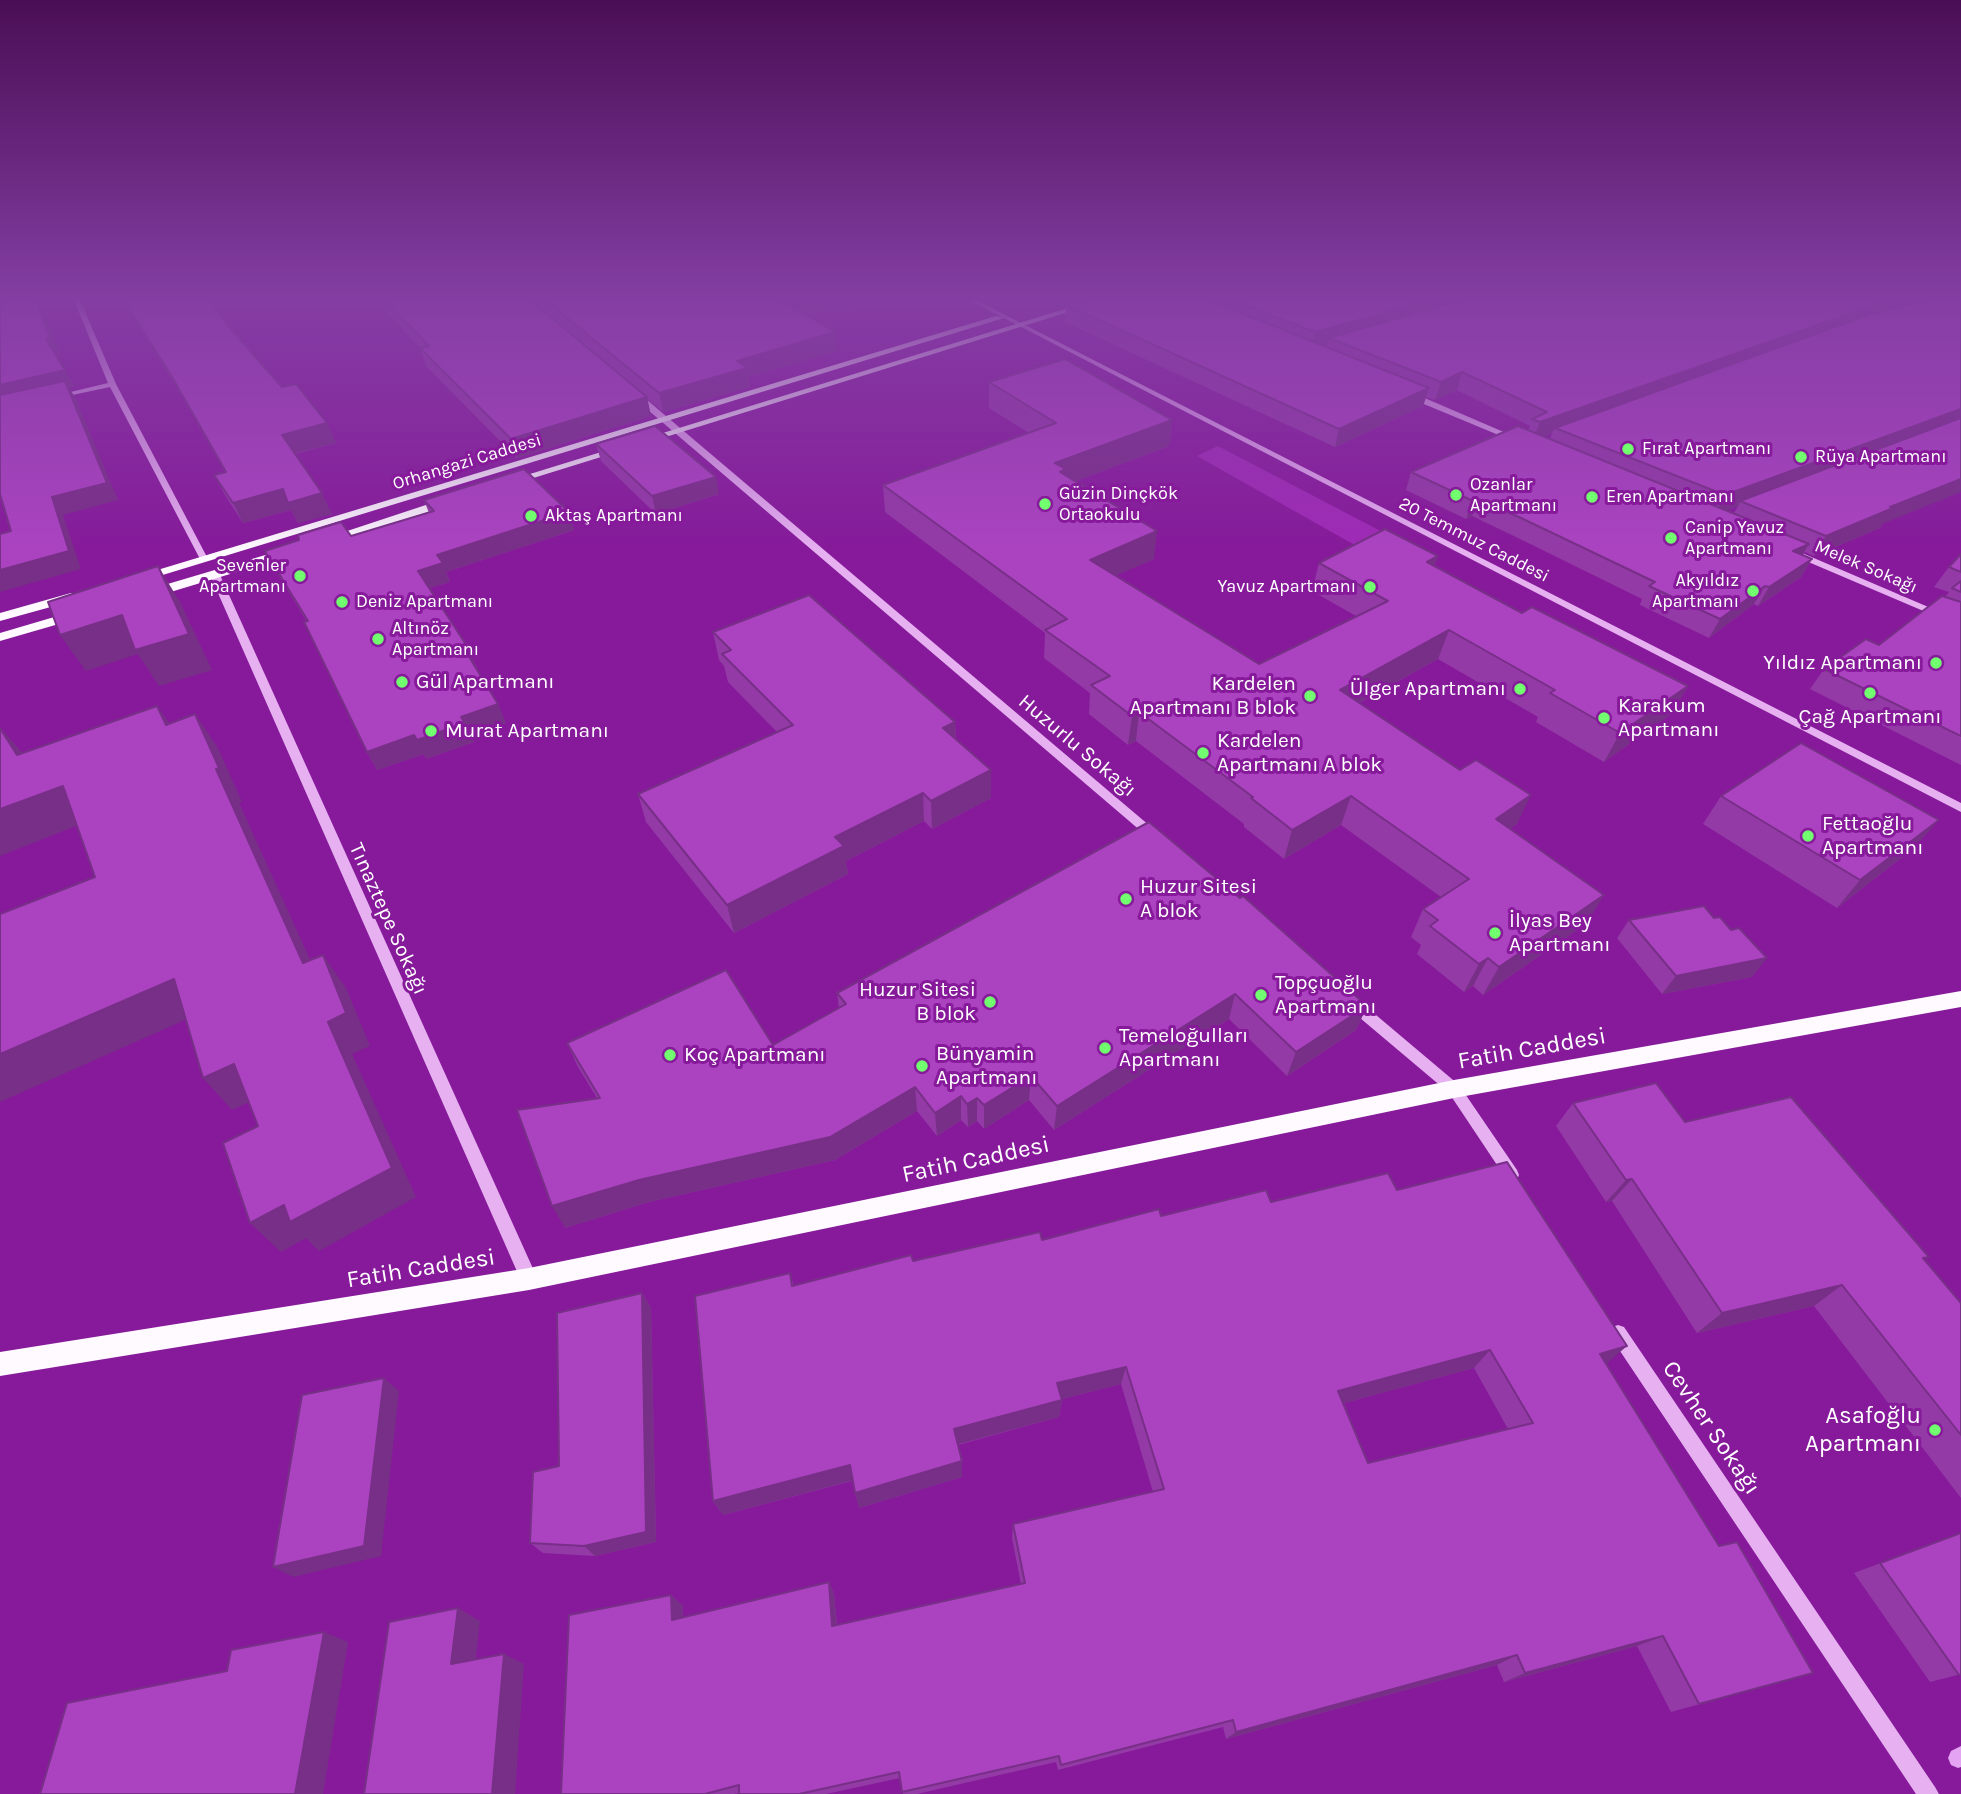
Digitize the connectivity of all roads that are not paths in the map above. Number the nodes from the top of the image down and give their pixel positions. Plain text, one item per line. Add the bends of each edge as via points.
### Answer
1 (112, 384) joint
2 (782, 384) edge
3 (827, 384) edge
4 (1134, 384) edge
5 (1401, 391) edge
6 (634, 393) edge
7 (50, 398) edge
8 (664, 419) junction
9 (676, 430) junction
10 (1522, 442) edge
11 (491, 488) edge
12 (465, 496) edge
13 (1783, 548) edge
14 (204, 559) junction
15 (215, 575) junction
16 (121, 582) edge
17 (85, 593) edge
18 (134, 598) edge
19 (94, 610) edge
20 (0, 617) edge
21 (1961, 624) edge
22 (0, 637) edge
23 (1961, 808) edge
24 (1159, 840) edge
25 (1338, 992) edge
26 (1961, 999) edge
27 (1454, 1089) junction
28 (1524, 1193) edge
29 (529, 1279) junction
30 (1609, 1320) edge
31 (0, 1364) edge
32 (1928, 1794) edge

1 - 7 street
1 - 14 street
2 - 8 main road, Orhangazi Caddesi
3 - 9 main road, Orhangazi Caddesi
4 - 23 street, 20 Temmuz Caddesi
5 - 10 street
6 - 8 street, Huzurlu Sokağı
8 - 9 street, Huzurlu Sokağı
8 - 14 main road, Orhangazi Caddesi
9 - 11 main road, Orhangazi Caddesi
9 - 24 street, Huzurlu Sokağı
12 - 15 main road, Orhangazi Caddesi
13 - 21 street, Melek Sokağı
14 - 15 main road
14 - 16 main road, Orhangazi Caddesi
15 - 18 main road, Orhangazi Caddesi
15 - 29 street, Tınaztepe Sokağı
17 - 20 main road
19 - 22 main road
25 - 27 street
26 - 27 main road, Fatih Caddesi
27 - 28 street
27 - 29 main road, Fatih Caddesi
29 - 31 main road, Fatih Caddesi
30 - 32 street, Cevher Sokağı

